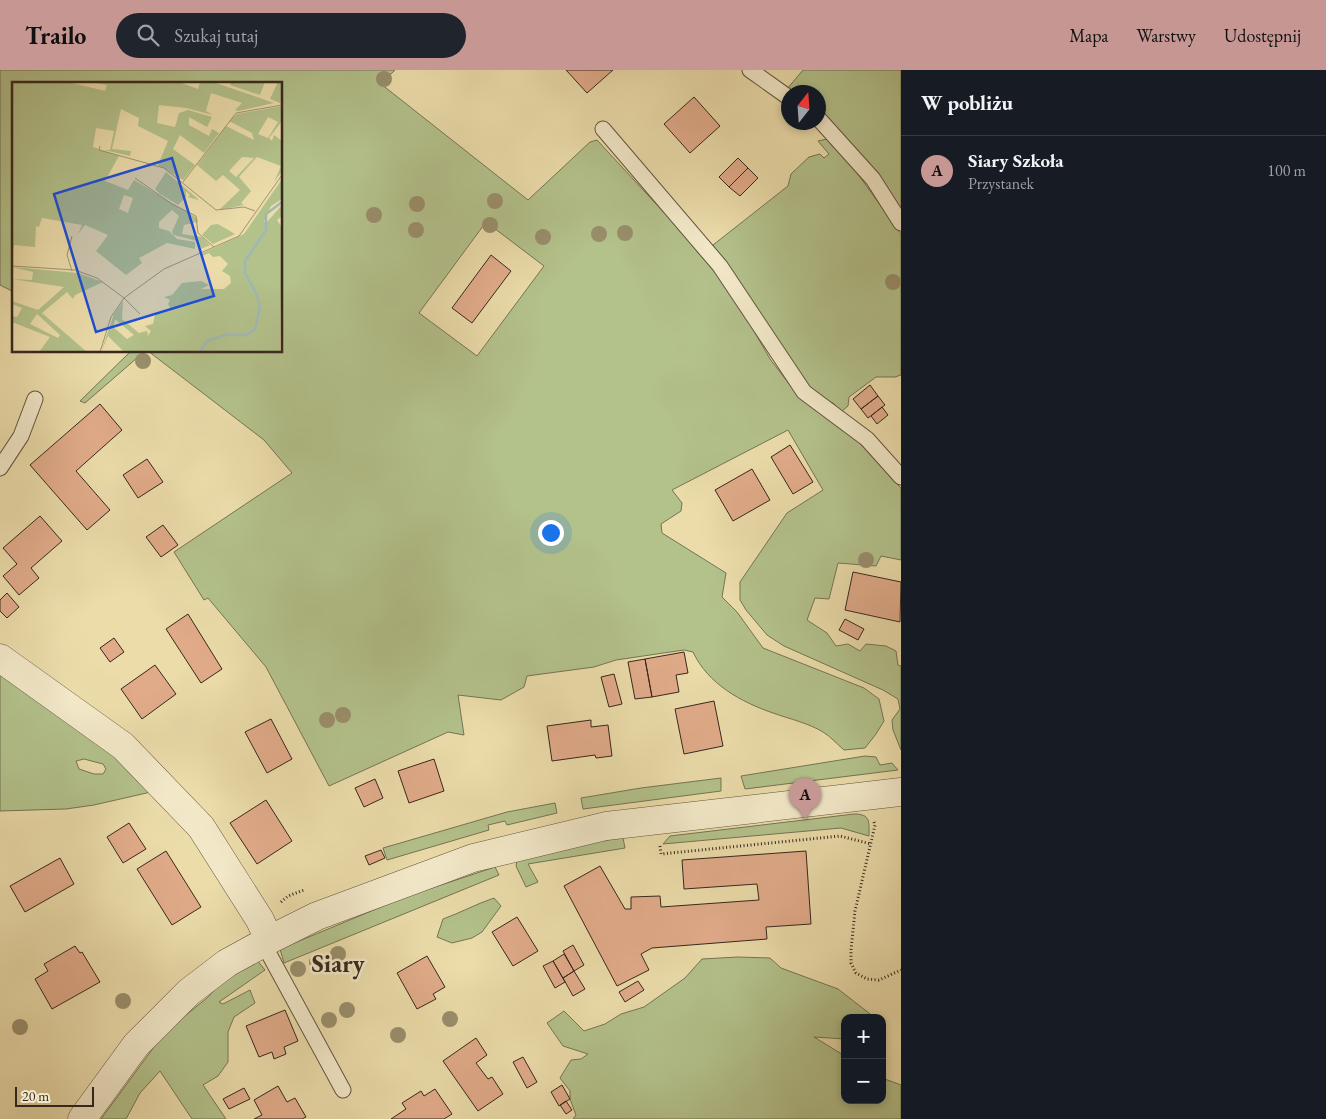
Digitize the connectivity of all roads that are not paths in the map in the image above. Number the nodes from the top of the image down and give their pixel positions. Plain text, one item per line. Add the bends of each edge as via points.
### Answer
1 (750, 70) edge
2 (781, 92) edge
3 (826, 127) edge
4 (603, 129) dead end
5 (901, 223) edge
6 (34, 400) dead end
7 (0, 468) edge
8 (901, 478) edge
9 (0, 658) edge
10 (901, 792) edge
11 (264, 934) junction
12 (343, 1090) dead end
13 (82, 1119) edge

1 - 2 lane
3 - 5 lane via 873,179
4 - 8 lane via 697,231 804,392 867,440
6 - 7 lane via 21,436
9 - 11 street via 123,746 201,827
10 - 11 street via 606,826 473,858
11 - 12 lane
11 - 13 street via 189,992 136,1045

